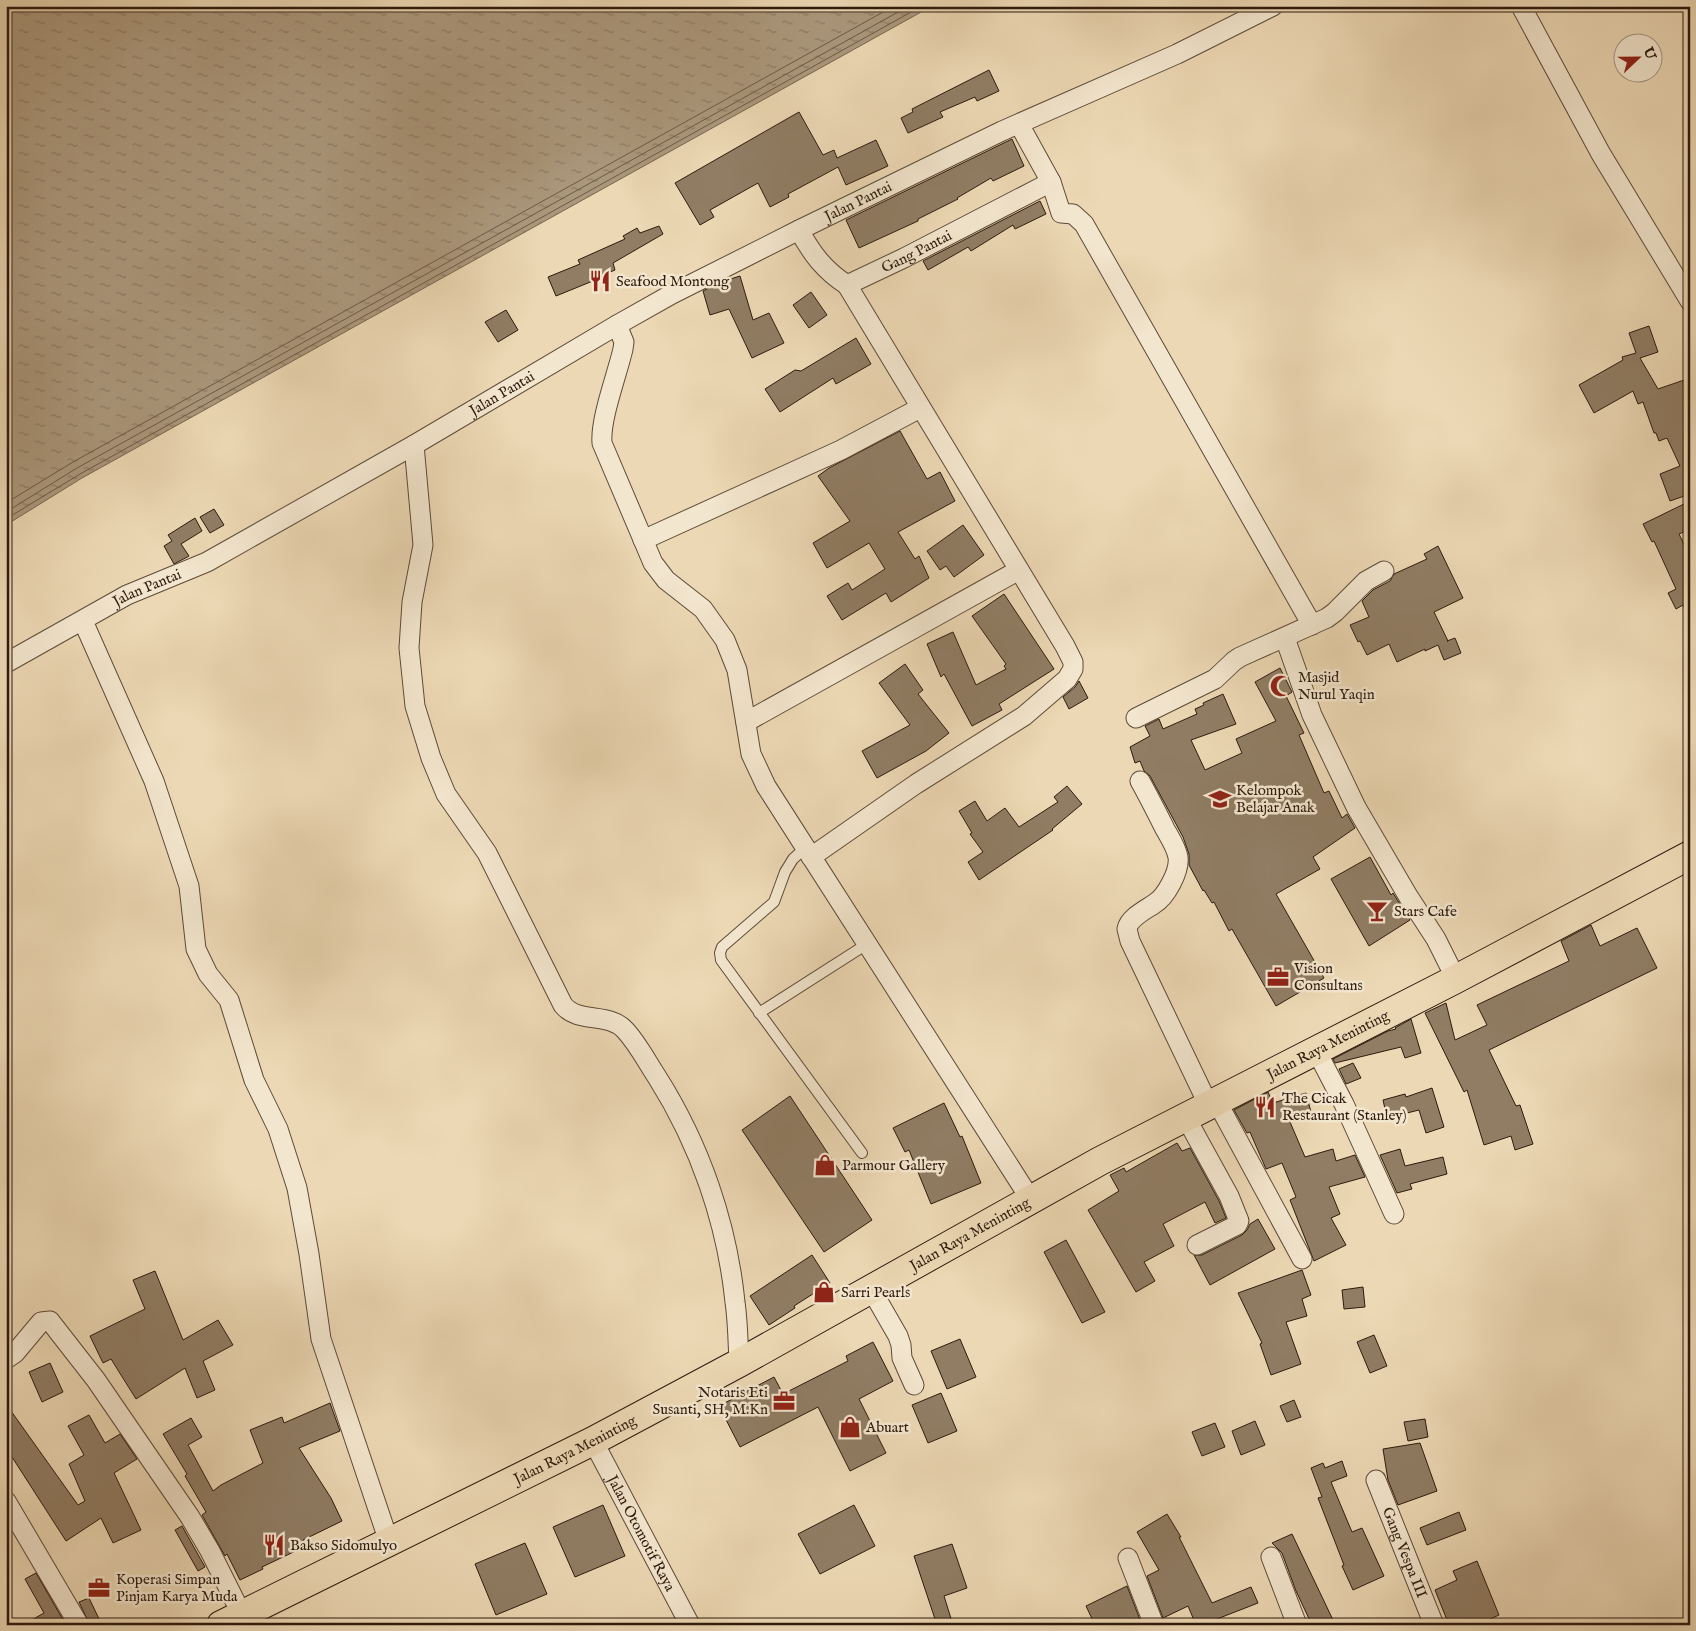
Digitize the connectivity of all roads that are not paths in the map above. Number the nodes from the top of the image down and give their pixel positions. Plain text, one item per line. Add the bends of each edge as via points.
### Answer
1 (1273, 6) edge
2 (1521, 6) edge
3 (1011, 127) junction
4 (1051, 182) junction
5 (799, 230) junction
6 (847, 285) junction
7 (1690, 301) edge
8 (617, 325) junction
9 (920, 408) junction
10 (414, 446) junction
11 (643, 540) junction
12 (1019, 570) junction
13 (1384, 571) dead end
14 (82, 620) junction
15 (1312, 625) junction
16 (1285, 638) junction
17 (6, 663) edge
18 (1136, 718) dead end
19 (746, 722) junction
20 (1140, 781) dead end
21 (808, 852) junction
22 (1690, 855) edge
23 (867, 944) junction
24 (1456, 979) junction
25 (759, 1013) junction
26 (1316, 1050) junction
27 (1212, 1102) junction
28 (1185, 1116) junction
29 (862, 1153) dead end
30 (1030, 1200) junction
31 (1394, 1214) dead end
32 (1197, 1244) dead end
33 (1302, 1259) dead end
34 (871, 1289) junction
35 (6, 1359) edge
36 (739, 1363) junction
37 (914, 1385) dead end
38 (593, 1441) junction
39 (1376, 1480) dead end
40 (6, 1501) edge
41 (389, 1542) junction
42 (1271, 1557) dead end
43 (1128, 1558) dead end
44 (232, 1620) edge
45 (78, 1625) edge
46 (690, 1625) edge
47 (1154, 1625) edge
48 (1297, 1625) edge
49 (1434, 1625) edge

1 - 3 street, Jalan Pantai via 1177,54
2 - 7 street via 1601,154
3 - 4 street
3 - 5 street, Jalan Pantai
4 - 6 street, Gang Pantai
4 - 15 street via 1061,213 1073,214 1084,224
5 - 6 street via 811,252 831,275
5 - 8 street, Jalan Pantai
6 - 9 street
8 - 10 street, Jalan Pantai
8 - 11 street via 624,342 623,349 601,436
9 - 11 street via 840,450
9 - 12 street
10 - 14 street, Jalan Pantai via 207,562 127,595
10 - 36 street via 423,545 412,602 409,648 416,706 431,758 446,794 487,853 563,1005 576,1015 612,1022 623,1028 688,1130 712,1193 726,1247 735,1302
11 - 19 street via 658,572 703,609 725,640 737,670
12 - 19 street
12 - 21 street via 1073,662 1067,679 1024,716
13 - 15 street via 1366,581 1335,612
14 - 17 street, Jalan Pantai
14 - 41 street via 154,781 189,886 196,949 208,974 229,1000 254,1080 278,1129 297,1188 321,1339
15 - 16 street
16 - 18 street via 1234,661 1215,680
16 - 24 street via 1312,715 1348,792 1381,852 1436,939
19 - 21 street via 751,754 762,778
20 - 27 street via 1178,859 1167,891 1130,922 1127,929 1130,941
21 - 23 street
21 - 25 lane via 793,859 774,902 722,947 720,953 721,960
22 - 24 highway, Jalan Raya Meninting
23 - 25 lane
23 - 30 street
24 - 26 highway, Jalan Raya Meninting
25 - 29 lane
26 - 27 highway, Jalan Raya Meninting
26 - 31 street
27 - 28 highway, Jalan Raya Meninting
27 - 33 street
28 - 30 highway, Jalan Raya Meninting
28 - 32 street via 1229,1196 1239,1222
30 - 34 highway, Jalan Raya Meninting
34 - 36 highway, Jalan Raya Meninting
34 - 37 street via 898,1336 902,1358
35 - 44 street via 41,1322 50,1321 96,1380 190,1517 210,1551
36 - 38 highway, Jalan Raya Meninting
38 - 41 highway, Jalan Raya Meninting
38 - 46 street, Jalan Otomotif Raya
39 - 49 street, Gang Vespa III
40 - 45 street
41 - 44 highway, Jalan Raya Meninting
42 - 48 street
43 - 47 street

